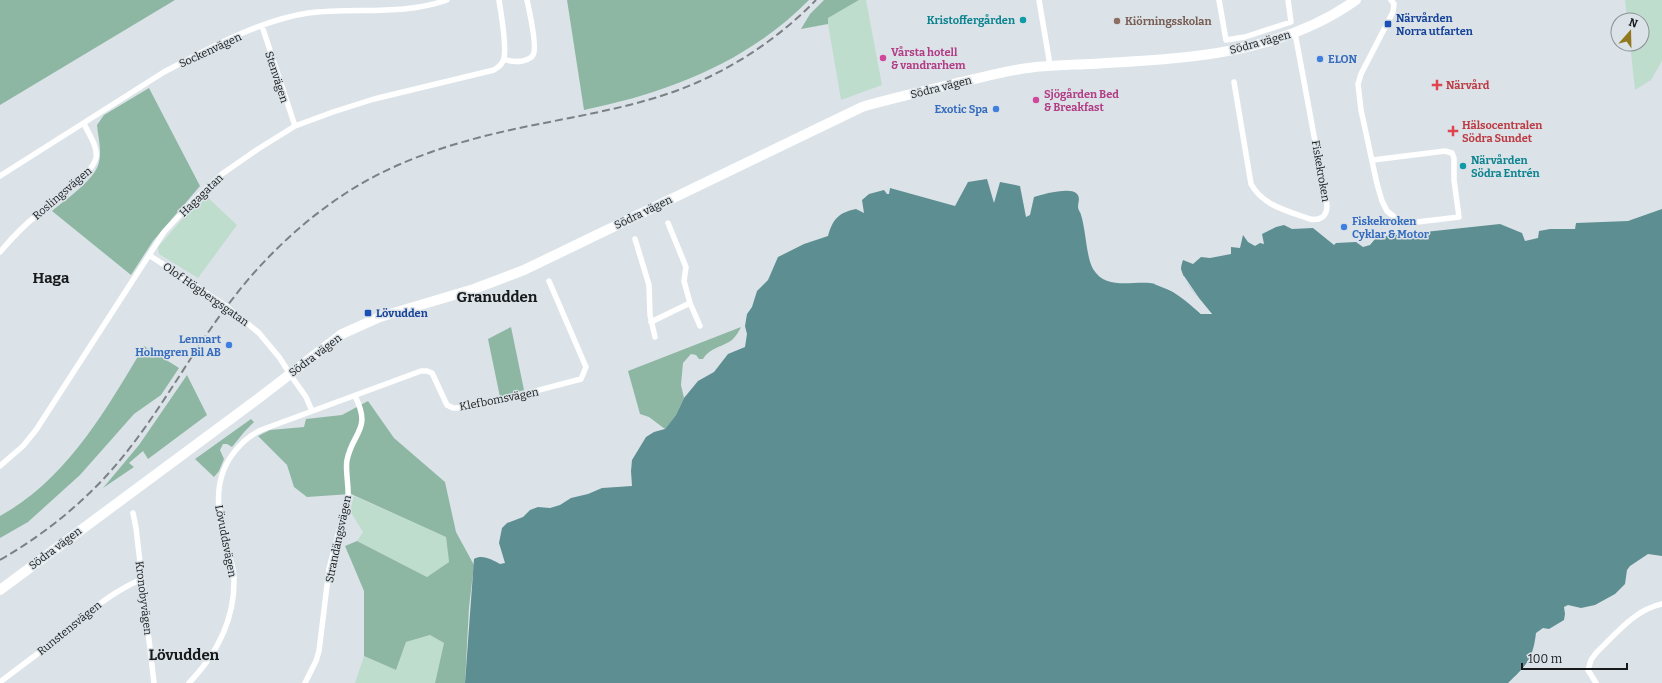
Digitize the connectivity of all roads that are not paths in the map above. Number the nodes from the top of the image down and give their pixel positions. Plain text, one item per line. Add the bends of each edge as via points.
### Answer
1 (447, 0) edge
2 (499, 0) edge
3 (527, 0) edge
4 (1039, 0) edge
5 (1219, 0) edge
6 (1288, 0) edge
7 (1356, 0) edge
8 (1391, 0) edge
9 (262, 26) junction
10 (1295, 33) junction
11 (504, 59) junction
12 (1050, 66) junction
13 (1234, 82) dead end
14 (84, 124) junction
15 (294, 126) junction
16 (1373, 160) junction
17 (0, 176) edge
18 (668, 223) dead end
19 (635, 239) dead end
20 (0, 252) edge
21 (149, 255) junction
22 (549, 280) dead end
23 (690, 303) junction
24 (651, 322) junction
25 (700, 326) dead end
26 (655, 336) dead end
27 (290, 373) junction
28 (355, 396) junction
29 (312, 411) junction
30 (0, 466) edge
31 (133, 513) dead end
32 (142, 579) junction
33 (0, 590) edge
34 (1662, 604) edge
35 (0, 682) edge
36 (154, 683) edge
37 (189, 683) edge
38 (305, 683) edge
39 (1596, 683) edge

1 - 9 street, Sockenvägen via 395,10 327,11 305,14
2 - 11 street
3 - 11 street via 534,53 531,58 525,60 510,62
4 - 12 street
5 - 6 street via 1226,40 1291,22
7 - 10 highway, Södra vägen
8 - 16 street via 1394,4 1393,12 1360,74 1358,84 1362,115
9 - 14 street, Sockenvägen via 164,72
9 - 15 street, Stenvägen
10 - 12 highway, Södra vägen via 1247,47 1210,54
10 - 13 street, Fiskekroken via 1327,206 1326,213 1320,219 1310,219 1269,203 1255,191 1251,184
11 - 15 street, Hagagatan via 494,70 374,99
12 - 27 highway, Södra vägen via 1012,70 862,107 524,270 474,289 380,317 342,334
14 - 17 street, Sockenvägen
14 - 20 street, Roslingsvägen via 96,148 93,166 24,226
15 - 21 street, Hagagatan via 238,162 206,188 164,232
16 - 16 street via 1382,201 1390,214 1397,219 1409,223 1459,217 1452,154 1445,151
18 - 23 street via 686,267 684,281
19 - 24 street via 649,285
21 - 27 street, Olof Högbergsgatan via 249,324
21 - 30 street, Hagagatan via 36,430 23,446
22 - 28 street, Klefbomsvägen via 586,367 582,379 490,403 459,408 447,405 432,373 421,371
23 - 24 street
23 - 25 street
24 - 26 street
27 - 29 street
27 - 33 highway, Södra vägen
28 - 29 street, Klefbomsvägen
28 - 38 street, Strandängsvägen via 360,406 362,423 347,462 348,497 329,569 319,651
29 - 37 street, Lövuddsvägen via 249,435 225,465 220,479 218,507 234,575 232,609 215,651
31 - 32 street, Kronobyvägen
32 - 35 street, Runstensvägen via 122,588 99,604
32 - 36 street, Kronobyvägen
34 - 39 street via 1638,614 1596,653 1588,670

